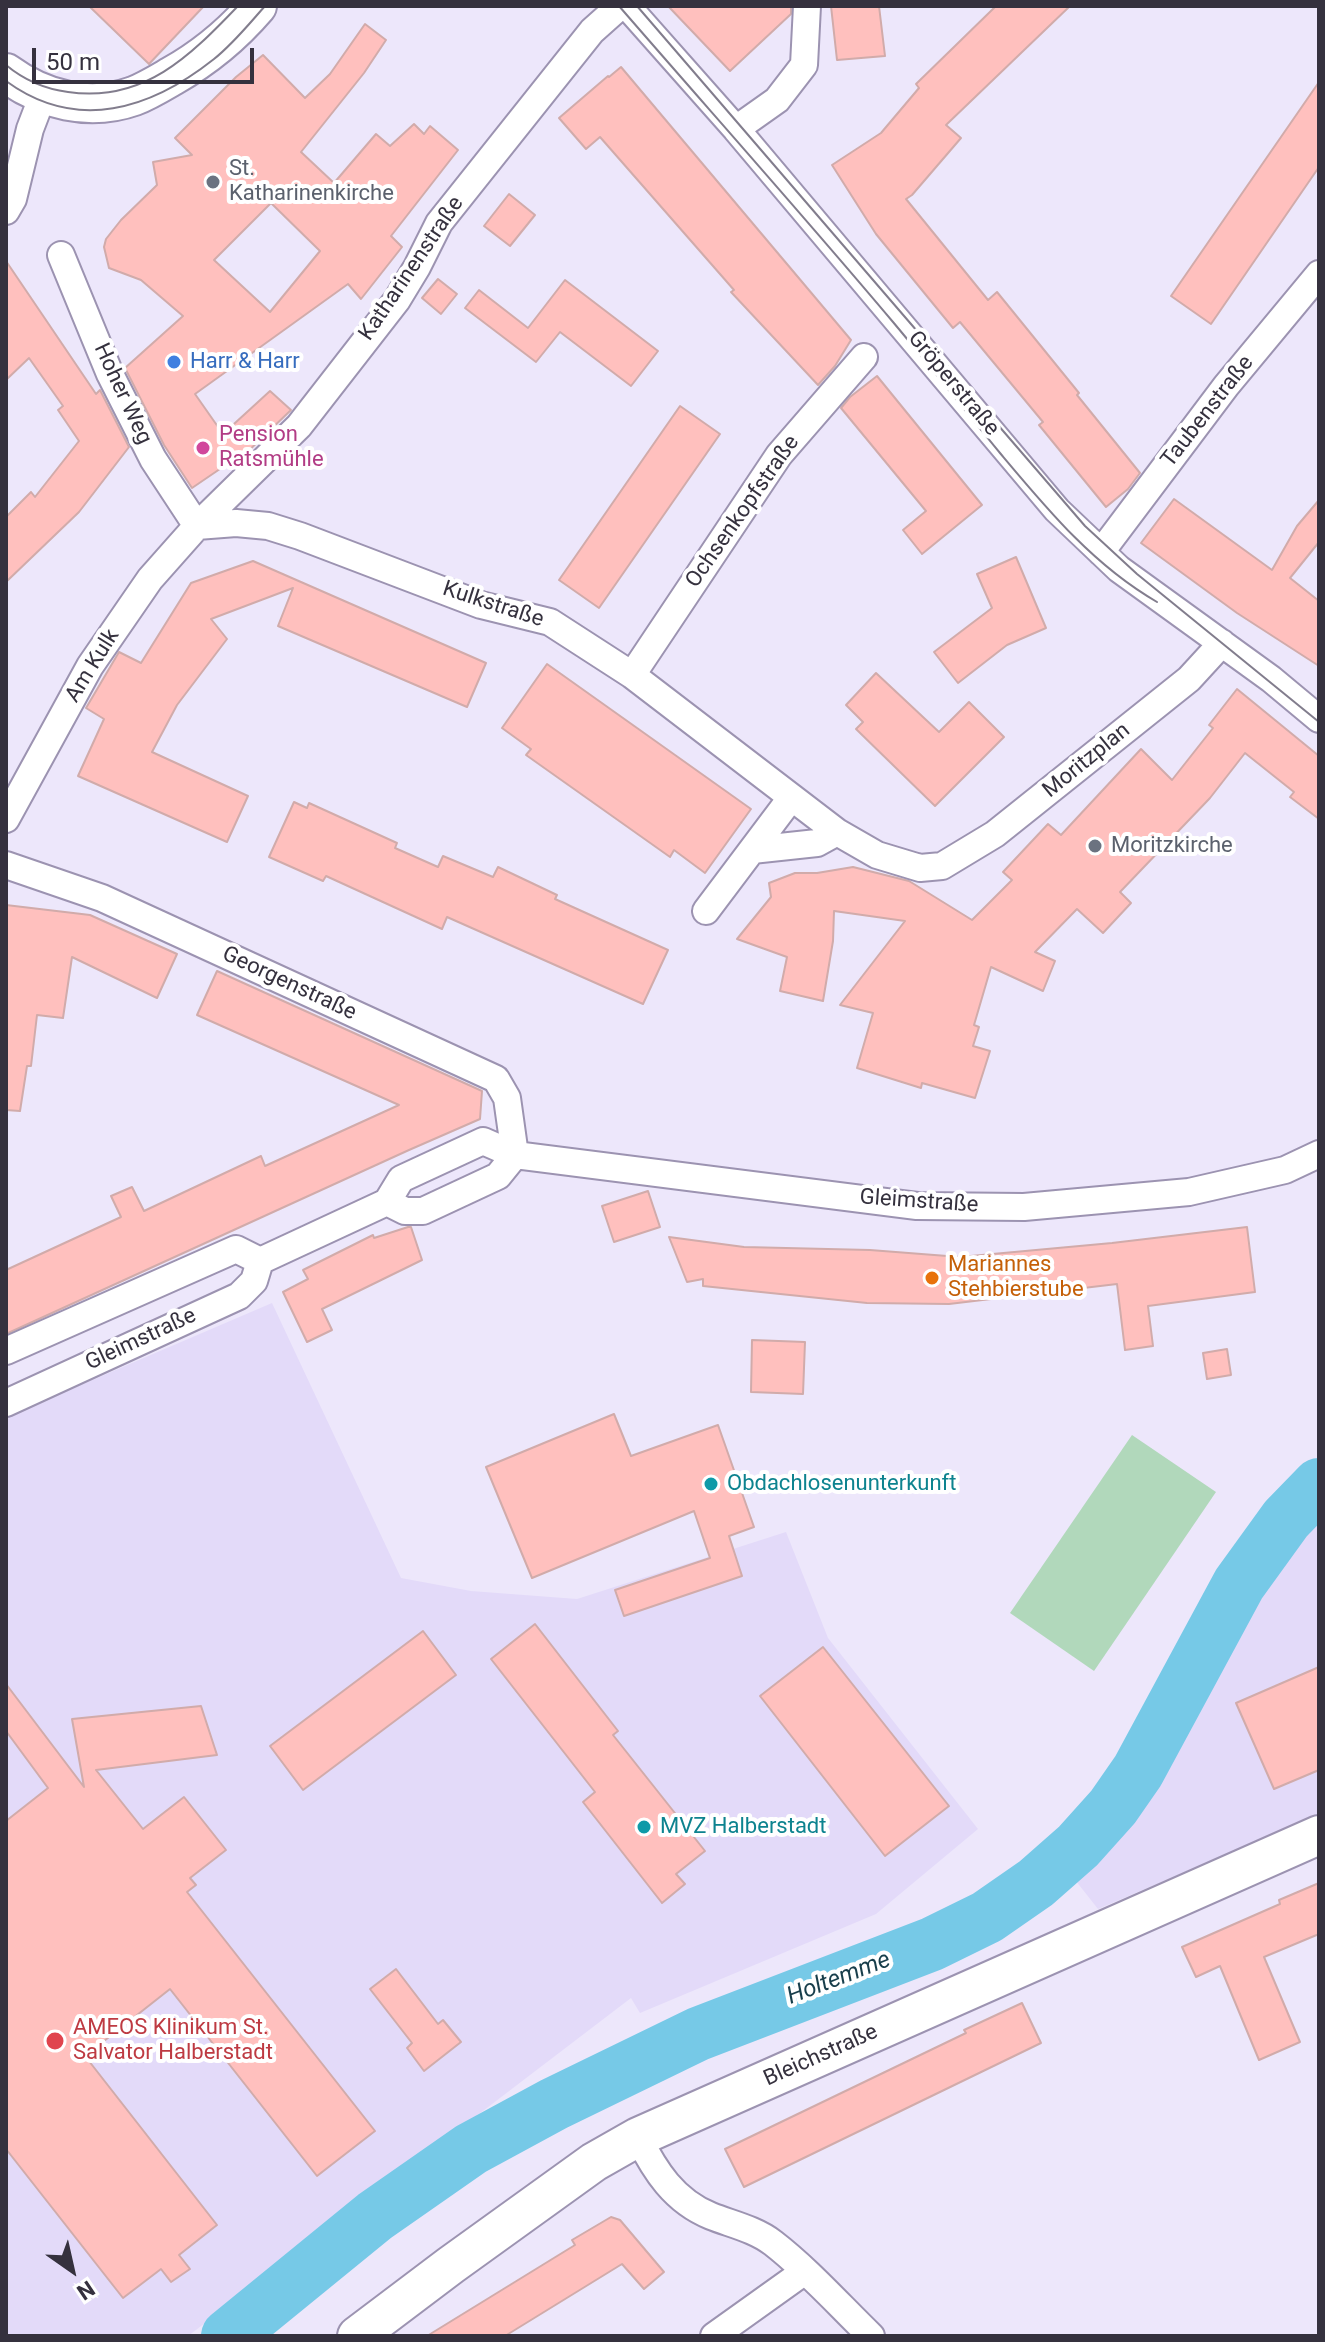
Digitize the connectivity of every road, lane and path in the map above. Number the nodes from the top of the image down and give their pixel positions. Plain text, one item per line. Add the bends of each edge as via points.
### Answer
1 (257, 6) edge
2 (620, 6) edge
3 (627, 6) edge
4 (807, 6) edge
5 (6, 73) edge
6 (43, 95) junction
7 (736, 129) junction
8 (6, 211) edge
9 (61, 255) dead end
10 (1319, 274) edge
11 (864, 357) dead end
12 (197, 526) junction
13 (1101, 552) junction
14 (1222, 643) junction
15 (632, 675) junction
16 (1319, 719) edge
17 (791, 798) junction
18 (6, 819) edge
19 (837, 832) junction
20 (752, 850) junction
21 (6, 865) edge
22 (942, 866) joint
23 (706, 911) dead end
24 (1319, 1154) edge
25 (515, 1155) junction
26 (387, 1202) junction
27 (260, 1261) junction
28 (6, 1351) edge
29 (6, 1403) edge
30 (1319, 1835) edge
31 (638, 2137) junction
32 (805, 2271) junction
33 (357, 2336) edge
34 (714, 2336) edge
35 (871, 2336) edge

1 - 6 main road via 227,38 144,92 113,102 72,103
2 - 12 street, Katharinenstraße via 592,31 439,223 397,300 299,426
3 - 7 street, Gröperstraße
4 - 7 street via 804,65 777,100
5 - 6 main road
6 - 8 street
7 - 13 street, Gröperstraße via 1057,510
9 - 12 street, Hoher Weg via 110,374 153,459
10 - 13 street, Taubenstraße via 1226,386
11 - 15 street, Ochsenkopfstraße via 779,455
12 - 15 street, Kulkstraße via 268,526 300,536 481,605 550,622
12 - 18 street, Am Kulk via 150,579 90,666
13 - 14 street, Gröperstraße
14 - 16 street, Gröperstraße
14 - 22 street, Moritzplan via 1189,679 995,834
15 - 17 street, Kulkstraße
17 - 19 street, Kulkstraße
17 - 20 street
19 - 20 street via 817,843
19 - 22 street, Kulkstraße via 877,855 920,868
20 - 23 street
21 - 25 street, Georgenstraße via 102,898 496,1079 507,1098
24 - 25 street, Gleimstraße via 1285,1170 1189,1192 1024,1207 917,1206
25 - 26 street via 498,1176 423,1211 405,1211
25 - 26 street, Gleimstraße via 483,1141 401,1179
26 - 27 street, Gleimstraße
27 - 28 street, Gleimstraße via 236,1249
27 - 29 street, Gleimstraße via 254,1281 239,1296
30 - 31 main road, Bleichstraße
31 - 32 street via 664,2182 686,2204 770,2241
31 - 33 main road, Bleichstraße via 594,2162
32 - 34 street
32 - 35 street

